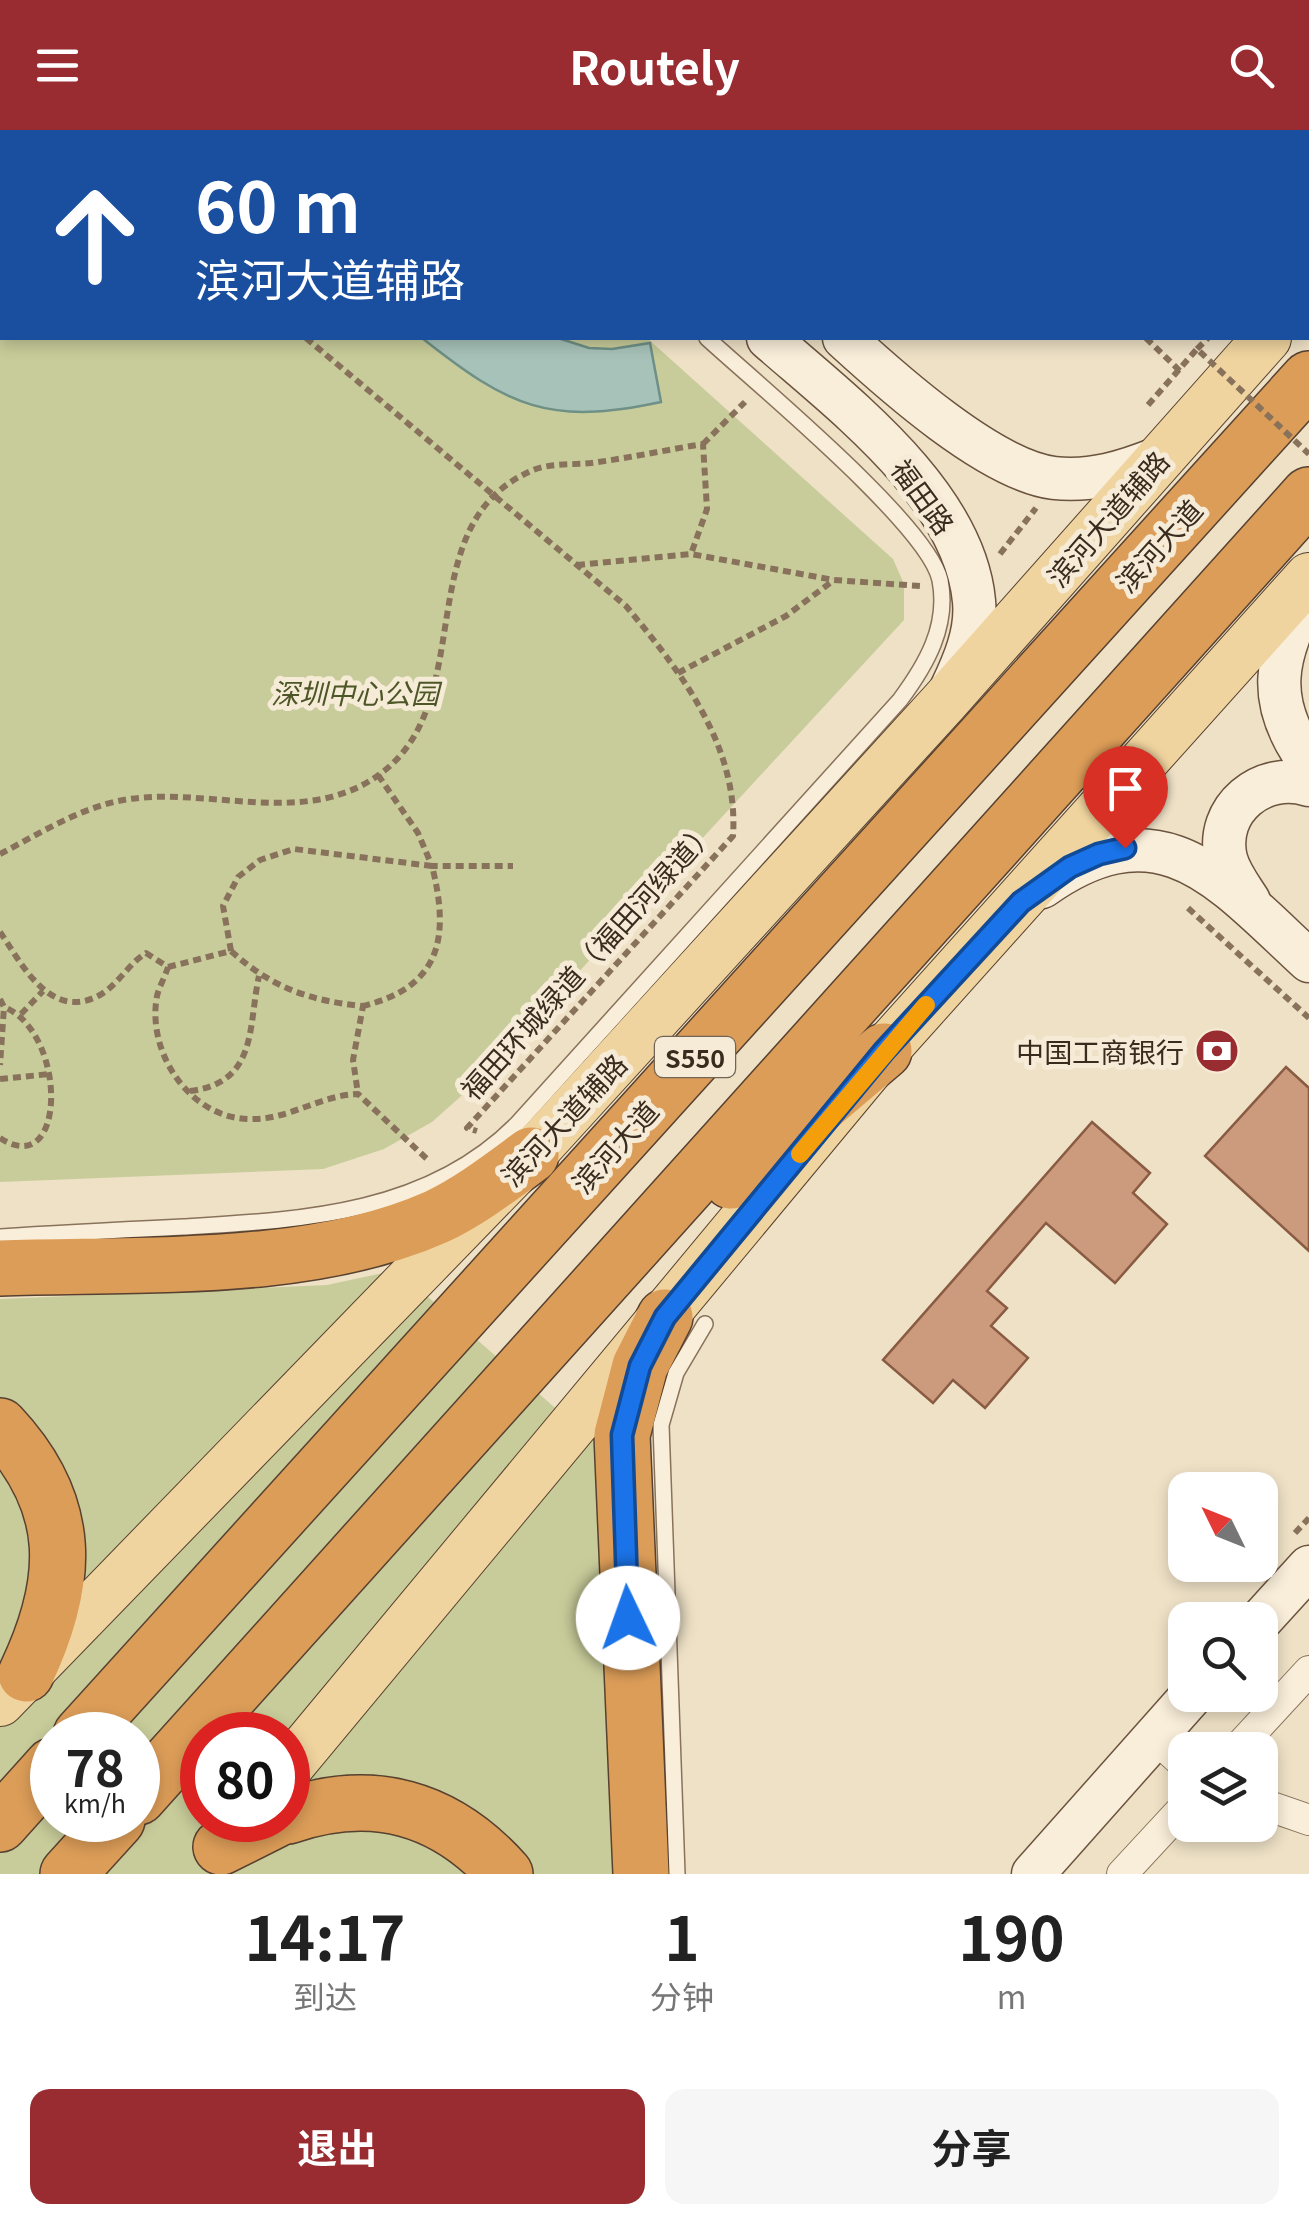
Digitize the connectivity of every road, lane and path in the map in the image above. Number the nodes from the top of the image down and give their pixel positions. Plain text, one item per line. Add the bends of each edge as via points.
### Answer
1 (308, 340) edge
2 (710, 340) edge
3 (770, 340) edge
4 (846, 340) edge
5 (1148, 340) edge
6 (1206, 340) edge
7 (1265, 340) edge
8 (1196, 349) junction
9 (1183, 374) dead end
10 (1309, 378) edge
11 (760, 386) junction
12 (1148, 405) dead end
13 (704, 444) junction
14 (1309, 454) edge
15 (1159, 458) junction
16 (1047, 493) dead end
17 (491, 495) junction
18 (1309, 496) edge
19 (692, 554) junction
20 (994, 562) dead end
21 (576, 565) junction
22 (1309, 577) edge
23 (834, 580) junction
24 (920, 586) dead end
25 (1309, 593) edge
26 (678, 673) junction
27 (946, 701) junction
28 (1309, 762) edge
29 (378, 775) junction
30 (1309, 785) edge
31 (0, 854) edge
32 (432, 866) junction
33 (513, 866) dead end
34 (1021, 902) junction
35 (1183, 904) dead end
36 (1259, 916) junction
37 (0, 932) edge
38 (231, 951) junction
39 (1309, 961) edge
40 (168, 968) junction
41 (259, 976) junction
42 (43, 991) junction
43 (0, 999) edge
44 (363, 1006) junction
45 (4, 1007) junction
46 (21, 1014) junction
47 (1309, 1018) edge
48 (884, 1051) junction
49 (0, 1065) edge
50 (50, 1074) junction
51 (0, 1079) edge
52 (188, 1092) junction
53 (358, 1094) junction
54 (467, 1128) dead end
55 (0, 1138) edge
56 (531, 1155) junction
57 (429, 1160) dead end
58 (0, 1237) edge
59 (0, 1268) edge
60 (572, 1315) junction
61 (685, 1320) junction
62 (0, 1426) edge
63 (1309, 1567) edge
64 (1277, 1602) edge
65 (1309, 1672) edge
66 (13, 1688) edge
67 (102, 1712) edge
68 (1177, 1712) edge
69 (1253, 1732) edge
70 (1154, 1737) junction
71 (310, 1743) edge
72 (1168, 1750) edge
73 (160, 1773) edge
74 (30, 1791) edge
75 (1278, 1809) edge
76 (310, 1811) edge
77 (1309, 1820) edge
78 (0, 1824) edge
79 (1168, 1824) edge
80 (97, 1842) edge
81 (68, 1874) edge
82 (505, 1874) edge
83 (640, 1874) edge
84 (677, 1874) edge
85 (1033, 1874) edge
86 (1122, 1874) edge

1 - 17 path, 福田环城绿道（福田河绿道）
2 - 11 lane
3 - 27 street, 福田路 via 888,447 957,542 975,604 965,660
4 - 15 street via 910,398 1021,468 1082,479
5 - 9 path
6 - 8 path, bridge
7 - 15 main road, 滨河大道辅路
8 - 12 path, bridge
8 - 14 path, bridge
10 - 67 highway, 滨河大道 / S550
11 - 13 path
11 - 58 lane via 926,548 940,580 940,616 924,668 900,700 516,1124 467,1166 410,1193 333,1214
13 - 17 path via 534,469
13 - 19 path via 707,509
15 - 27 main road, 滨河大道辅路
16 - 20 path
17 - 21 path, 福田环城绿道（福田河绿道）
17 - 29 path via 473,520 458,563 425,715 410,746
18 - 60 highway, S550
19 - 21 path
19 - 23 path
21 - 26 path, 福田环城绿道（福田河绿道） via 626,606
22 - 34 main road
23 - 24 path
23 - 26 path via 786,616
25 - 28 street via 1289,635 1278,688 1290,736
26 - 54 path, 福田环城绿道（福田河绿道） via 714,728 735,806 733,836
27 - 56 main road, 滨河大道辅路
29 - 31 path via 341,794 296,804 197,796 117,801
29 - 32 path
30 - 36 street via 1279,780 1261,786 1230,816 1225,856
32 - 33 path
32 - 38 path via 294,849 260,860 238,878 223,906
32 - 44 path via 440,898 432,966 409,988
34 - 36 street via 1070,867 1125,848 1185,860 1216,877
34 - 48 main road
35 - 47 path
36 - 39 street
37 - 42 path
38 - 40 path
38 - 41 path
40 - 42 path via 146,954 100,995 81,1000
40 - 52 path via 157,994 160,1046
41 - 44 path via 296,995
41 - 52 path via 244,1060 206,1090
42 - 46 path
43 - 45 path
44 - 53 path via 354,1060
45 - 46 path
45 - 49 path
46 - 50 path via 44,1050
48 - 60 highway
48 - 61 main road
50 - 51 path
50 - 55 path via 50,1127 31,1145 14,1147
52 - 53 path via 231,1118 255,1120
53 - 57 path
56 - 59 highway via 436,1216 349,1243 236,1259
56 - 66 main road, 滨河大道辅路
60 - 73 highway, S550
61 - 71 main road
61 - 83 highway via 640,1366 622,1435
61 - 84 lane via 660,1439
62 - 66 highway via 45,1492 57,1538 58,1587 46,1632
63 - 64 street
65 - 69 street
68 - 70 street
70 - 72 street
70 - 85 street
74 - 78 highway
75 - 77 street
76 - 82 highway via 346,1802 399,1805 446,1823
79 - 86 street
80 - 81 highway

